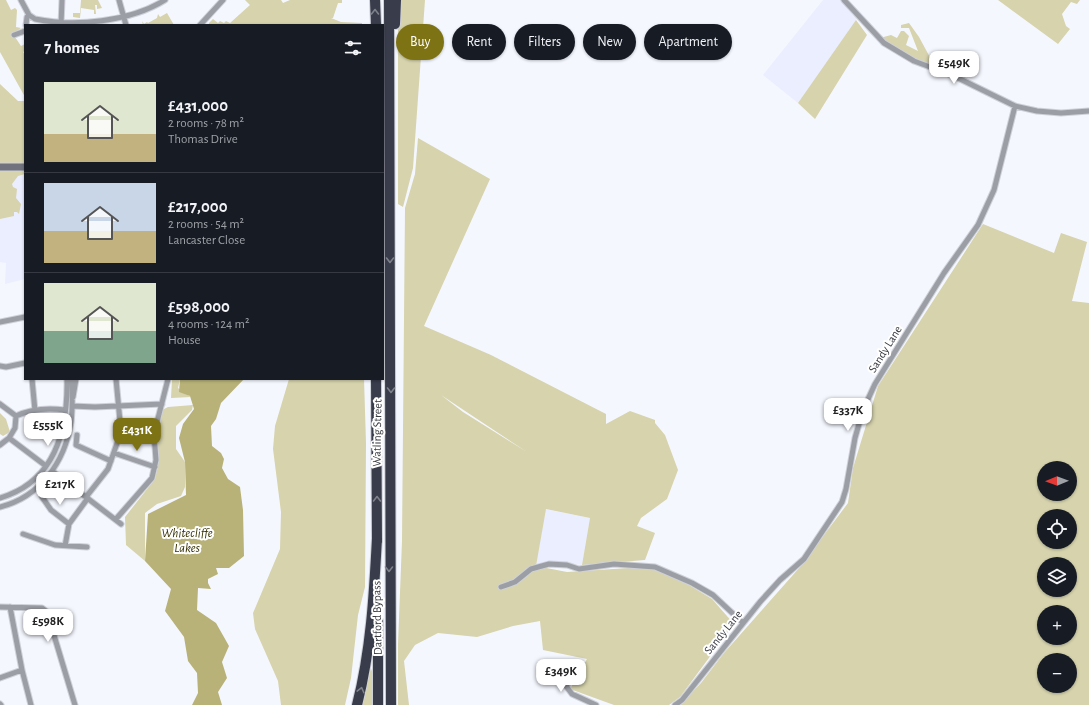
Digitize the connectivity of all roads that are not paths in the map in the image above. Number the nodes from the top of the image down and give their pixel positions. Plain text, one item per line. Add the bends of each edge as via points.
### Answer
1 (21, 0) edge
2 (62, 0) edge
3 (119, 0) edge
4 (165, 0) edge
5 (223, 0) edge
6 (375, 0) edge
7 (389, 0) edge
8 (396, 0) edge
9 (844, 0) edge
10 (29, 14) junction
11 (123, 16) junction
12 (61, 23) edge
13 (26, 24) edge
14 (126, 24) edge
15 (201, 24) edge
16 (376, 24) edge
17 (24, 31) edge
18 (14, 35) dead end
19 (1015, 106) junction
20 (1089, 111) edge
21 (390, 151) junction
22 (0, 167) edge
23 (24, 167) edge
24 (24, 317) edge
25 (0, 322) edge
26 (24, 363) edge
27 (0, 366) edge
28 (32, 380) edge
29 (67, 380) edge
30 (72, 380) edge
31 (76, 380) edge
32 (116, 380) edge
33 (168, 380) edge
34 (376, 380) edge
35 (72, 400) junction
36 (0, 404) edge
37 (162, 404) junction
38 (72, 406) junction
39 (119, 406) junction
40 (65, 410) junction
41 (35, 411) junction
42 (16, 416) junction
43 (77, 435) dead end
44 (9, 438) junction
45 (0, 445) edge
46 (114, 453) junction
47 (111, 461) junction
48 (46, 466) junction
49 (155, 466) junction
50 (52, 471) junction
51 (0, 497) edge
52 (42, 497) dead end
53 (87, 498) junction
54 (0, 507) edge
55 (116, 519) junction
56 (69, 524) junction
57 (122, 524) dead end
58 (389, 530) joint
59 (23, 534) dead end
60 (377, 541) junction
61 (65, 546) junction
62 (87, 547) dead end
63 (501, 588) dead end
64 (0, 607) edge
65 (10, 607) junction
66 (743, 623) junction
67 (580, 664) dead end
68 (22, 670) junction
69 (0, 678) edge
70 (31, 705) edge
71 (75, 705) edge
72 (357, 705) edge
73 (378, 705) edge
74 (391, 705) edge
75 (596, 705) edge
76 (675, 705) edge

1 - 10 street
2 - 12 street
3 - 11 street
4 - 11 street
5 - 15 street
16 -> 6 highway
7 - 21 highway, Watling Street
8 - 21 highway
9 - 19 street via 884,43 914,61 954,76
10 - 12 street via 37,20
10 - 13 street
11 - 12 street via 89,23
11 - 14 street
17 - 18 street
19 - 20 street via 1061,113
19 - 66 street, Sandy Lane via 994,190 978,225 944,273 878,378 863,410 842,502 804,559 780,580
21 -> 58 highway, Watling Street
22 - 23 street
24 - 25 street
26 - 27 street
28 - 41 street
29 - 40 street
30 - 35 street
31 - 35 street
32 - 39 street
33 - 37 street
60 -> 34 highway, Watling Street
35 - 38 street
36 - 42 street
37 - 39 street
37 - 49 street via 154,434
38 - 39 street
38 - 50 street via 67,442
39 - 46 street via 121,431
40 - 41 street via 51,408
40 - 48 street via 61,438
41 - 42 street
42 - 44 street via 15,430
43 - 47 street via 76,445
44 - 45 street
44 - 48 street
46 - 47 street
46 - 49 street
47 - 53 street
48 - 51 street via 26,486
49 - 55 street via 152,478
50 - 53 street
50 - 54 street via 44,482 29,494
52 - 56 street via 51,510
53 - 55 street
53 - 56 street
55 - 57 street
56 - 61 street
58 -> 74 highway, Dartford Bypass
59 - 61 street
72 -> 60 highway via 365,674 370,637
60 - 73 highway, Dartford Bypass
61 - 62 street
63 - 66 street via 515,582 531,569 549,564 579,569 614,564 644,565 655,567 712,595
64 - 65 street
65 - 68 street
65 - 71 street via 42,608 47,612
66 - 76 street, Sandy Lane via 682,700
67 - 75 street via 566,686 572,694
68 - 69 street
68 - 70 street

